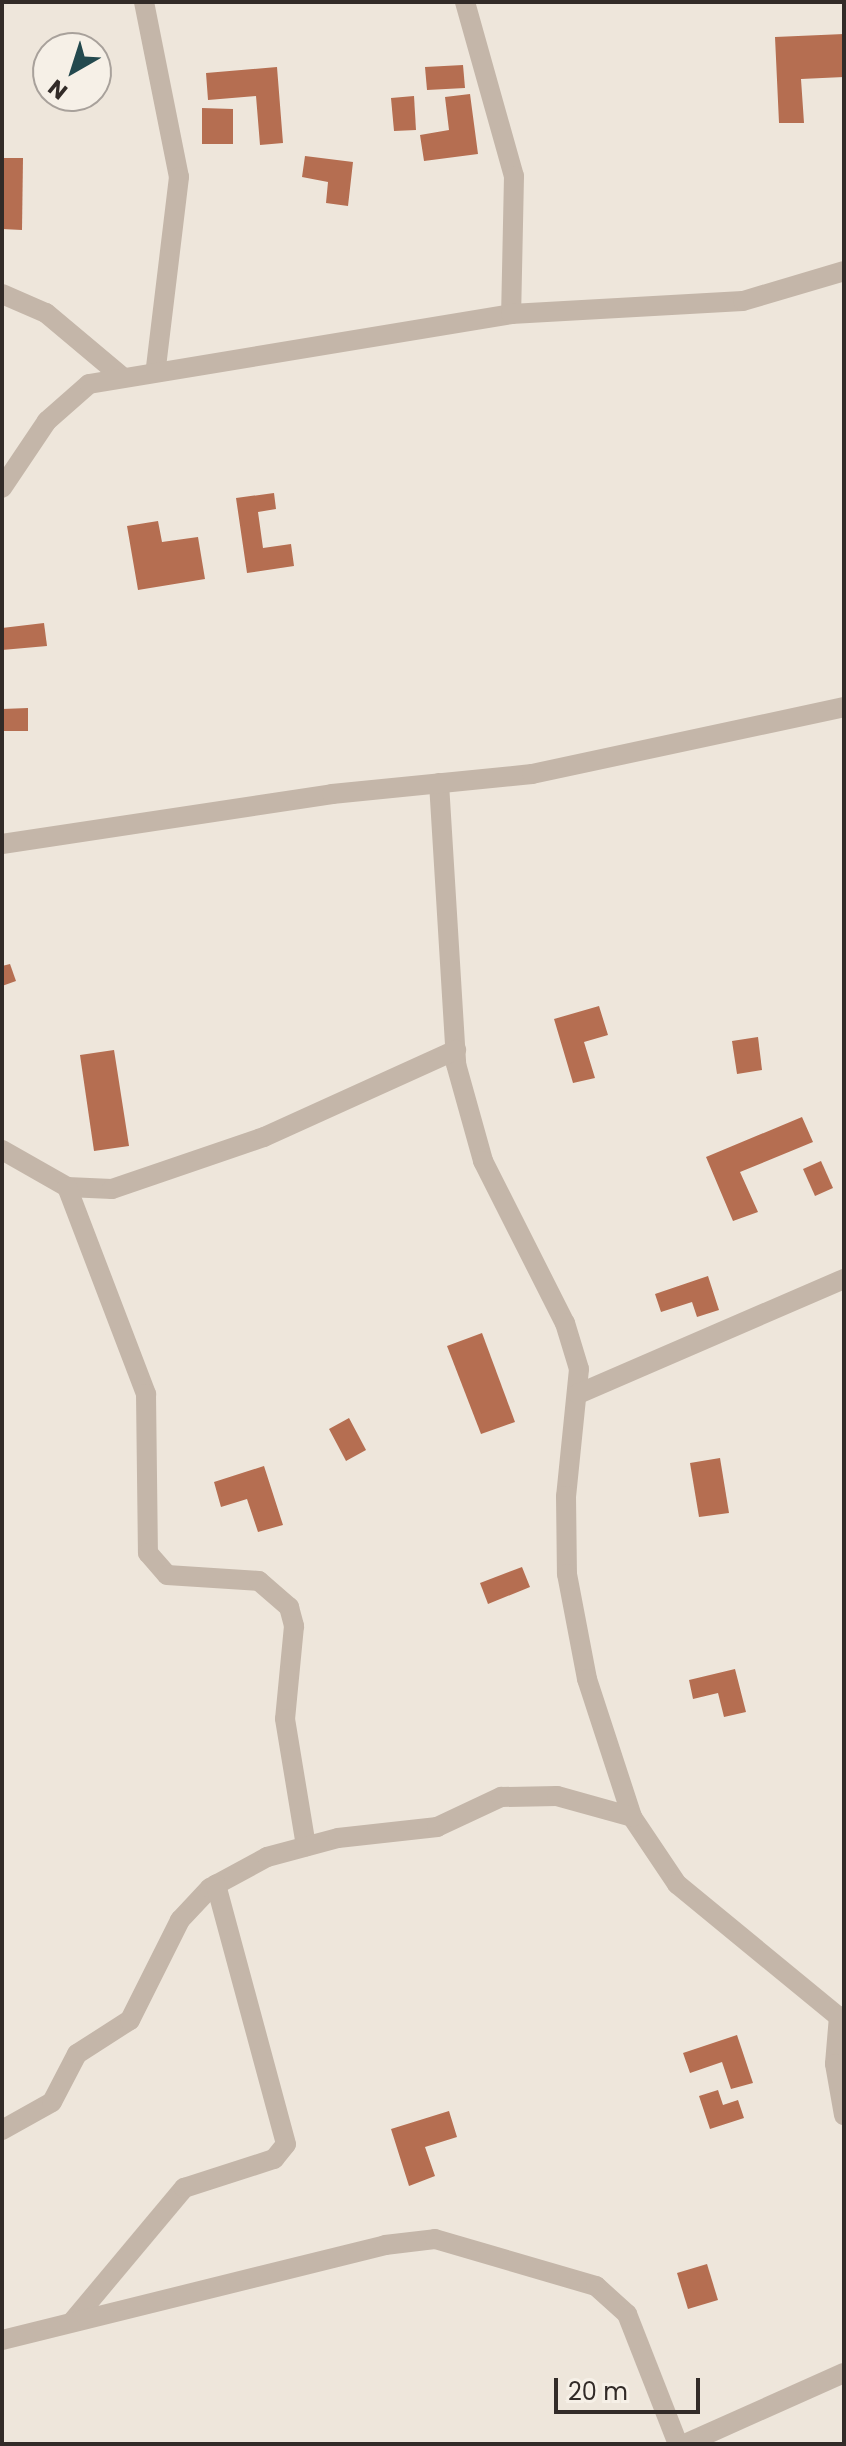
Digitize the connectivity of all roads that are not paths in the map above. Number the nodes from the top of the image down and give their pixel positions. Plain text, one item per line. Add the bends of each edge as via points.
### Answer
1 (144, 2) edge
2 (465, 2) edge
3 (844, 271) edge
4 (2, 294) edge
5 (511, 314) junction
6 (156, 368) junction
7 (121, 376) junction
8 (2, 488) edge
9 (844, 707) edge
10 (439, 783) junction
11 (2, 844) edge
12 (456, 1050) junction
13 (2, 1150) edge
14 (67, 1187) junction
15 (844, 1279) edge
16 (578, 1394) junction
17 (632, 1817) junction
18 (306, 1846) junction
19 (216, 1884) junction
20 (841, 2019) edge
21 (844, 2115) edge
22 (2, 2130) edge
23 (72, 2322) junction
24 (2, 2340) edge
25 (844, 2373) edge
26 (690, 2443) edge

1 - 6 street via 179,177
2 - 5 street via 514,176
3 - 5 street via 743,301
4 - 7 street via 46,313
5 - 6 street via 320,349
6 - 7 street
7 - 8 street via 89,384 47,421
9 - 10 street via 532,774
10 - 11 street
10 - 12 street
12 - 14 street via 159,1178 112,1189
12 - 16 street via 483,1161 565,1323
13 - 14 street
14 - 18 street via 146,1394 148,1553 167,1575 259,1581 289,1607 294,1626 285,1719
15 - 16 street
16 - 17 street via 566,1496 567,1574 587,1679
17 - 18 street via 557,1796 501,1797 437,1827
17 - 20 street via 677,1884
18 - 19 street
19 - 22 street via 180,1920 130,2020 77,2054 52,2102
19 - 23 street via 286,2144 274,2159 184,2188
20 - 21 street via 835,2064
23 - 24 street
23 - 26 street via 385,2245 435,2239 485,2248 596,2286 627,2314
25 - 26 street

